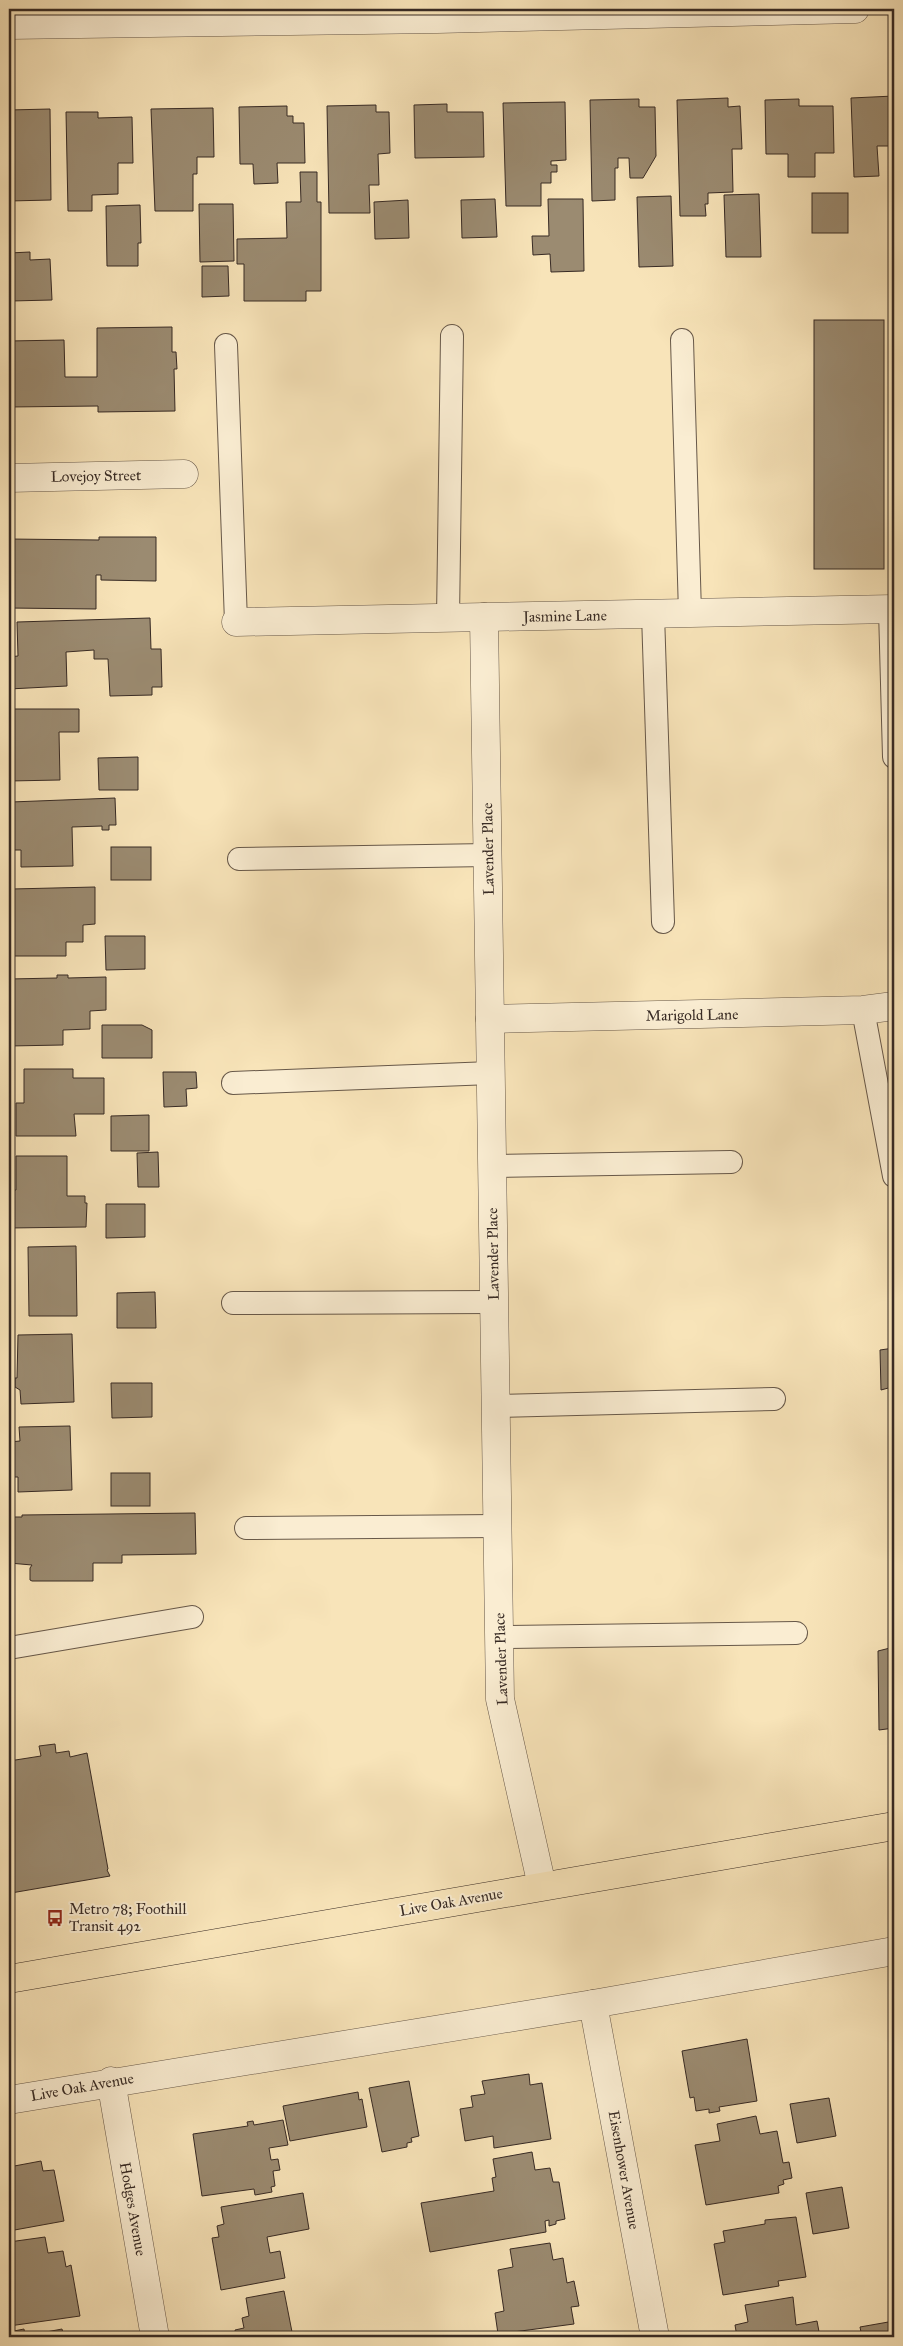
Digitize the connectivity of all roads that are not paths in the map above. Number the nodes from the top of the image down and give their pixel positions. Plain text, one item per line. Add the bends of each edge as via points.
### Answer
1 (855, 9) edge
2 (437, 14) edge
3 (9, 25) edge
4 (452, 336) dead end
5 (682, 340) dead end
6 (226, 345) dead end
7 (184, 474) dead end
8 (9, 478) edge
9 (892, 610) edge
10 (653, 614) junction
11 (690, 614) junction
12 (484, 617) junction
13 (448, 618) junction
14 (236, 622) joint
15 (894, 757) edge
16 (488, 855) junction
17 (239, 859) dead end
18 (663, 922) dead end
19 (894, 1006) edge
20 (863, 1010) junction
21 (490, 1019) junction
22 (491, 1073) junction
23 (233, 1083) dead end
24 (732, 1162) dead end
25 (492, 1166) junction
26 (894, 1176) edge
27 (494, 1302) junction
28 (233, 1303) dead end
29 (774, 1399) dead end
30 (496, 1406) junction
31 (497, 1526) junction
32 (246, 1528) dead end
33 (192, 1618) dead end
34 (796, 1633) dead end
35 (499, 1637) junction
36 (9, 1648) edge
37 (894, 1826) edge
38 (542, 1886) junction
39 (894, 1951) edge
40 (9, 1979) edge
41 (593, 2004) junction
42 (111, 2082) junction
43 (9, 2100) edge
44 (156, 2337) edge
45 (655, 2337) edge

1 - 2 street
2 - 3 street
4 - 13 lane
5 - 11 lane
6 - 14 lane
7 - 8 street, Lovejoy Street
9 - 11 street, Jasmine Lane
9 - 15 lane
10 - 11 street, Jasmine Lane
10 - 12 street, Jasmine Lane
10 - 18 lane
12 - 13 street, Jasmine Lane
12 - 16 street, Lavender Place
13 - 14 street, Jasmine Lane
16 - 17 lane
16 - 21 street, Lavender Place
19 - 20 street, Marigold Lane
20 - 21 street, Marigold Lane
20 - 26 lane
21 - 22 street, Lavender Place
22 - 23 lane
22 - 25 street, Lavender Place
24 - 25 lane
25 - 27 street, Lavender Place
27 - 28 lane
27 - 30 street, Lavender Place
29 - 30 lane
30 - 31 street, Lavender Place
31 - 32 lane
31 - 35 street, Lavender Place
33 - 36 lane
34 - 35 lane
35 - 38 street, Lavender Place via 500,1699
37 - 38 main road, Live Oak Avenue
38 - 40 main road, Live Oak Avenue
39 - 41 street, Live Oak Avenue
41 - 42 street, Live Oak Avenue
41 - 45 street, Eisenhower Avenue
42 - 43 street, Live Oak Avenue
42 - 44 street, Hodges Avenue

